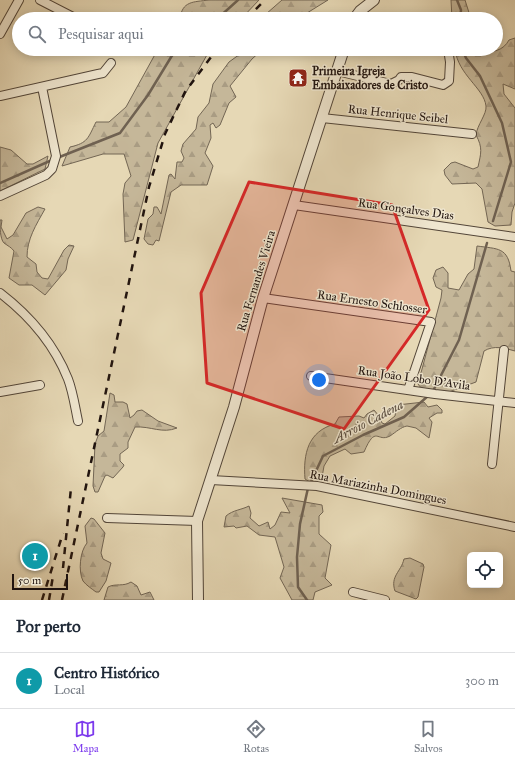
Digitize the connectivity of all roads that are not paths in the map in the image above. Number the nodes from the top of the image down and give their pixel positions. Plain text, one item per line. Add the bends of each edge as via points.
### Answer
1 (19, 0) edge
2 (40, 0) edge
3 (374, 0) edge
4 (12, 12) edge
5 (63, 12) edge
6 (359, 12) edge
7 (12, 13) edge
8 (0, 34) edge
9 (342, 56) edge
10 (449, 56) edge
11 (111, 63) dead end
12 (337, 71) junction
13 (42, 87) junction
14 (0, 96) edge
15 (322, 118) junction
16 (472, 134) dead end
17 (0, 196) edge
18 (294, 205) junction
19 (515, 237) edge
20 (0, 293) edge
21 (263, 298) junction
22 (504, 350) dead end
23 (311, 376) dead end
24 (40, 385) dead end
25 (408, 390) junction
26 (0, 392) edge
27 (499, 401) junction
28 (515, 403) edge
29 (78, 421) dead end
30 (492, 464) dead end
31 (211, 480) junction
32 (107, 518) dead end
33 (196, 521) junction
34 (515, 527) edge
35 (353, 592) dead end
36 (198, 600) edge
37 (385, 600) edge

1 - 4 street
2 - 5 street
3 - 6 street
7 - 8 street
9 - 12 street, Rua Fernandes Vieira
10 - 12 street via 449,81 442,85 412,77 401,77 390,84
11 - 13 street via 103,72
12 - 15 street, Rua Fernandes Vieira
13 - 14 street
13 - 17 street via 56,158 52,169 46,175
15 - 16 street, Rua Henrique Seibel
15 - 18 street, Rua Fernandes Vieira
18 - 19 street, Rua Gonçalves Dias
18 - 21 street, Rua Fernandes Vieira
20 - 29 street via 31,321 53,348 69,380
21 - 25 street, Rua Ernesto Schlosser via 431,322
21 - 31 street, Rua Fernandes Vieira via 234,407
22 - 27 street
23 - 25 street, Rua João Lobo D'Avila
24 - 26 street
25 - 27 street, Rua João Lobo D'Avila
27 - 28 street, Rua João Lobo D'Avila
27 - 30 street
31 - 33 street, Rua Fernandes Vieira
31 - 34 street, Rua Mariazinha Domingues via 317,486
32 - 33 street
33 - 36 street
35 - 37 street

